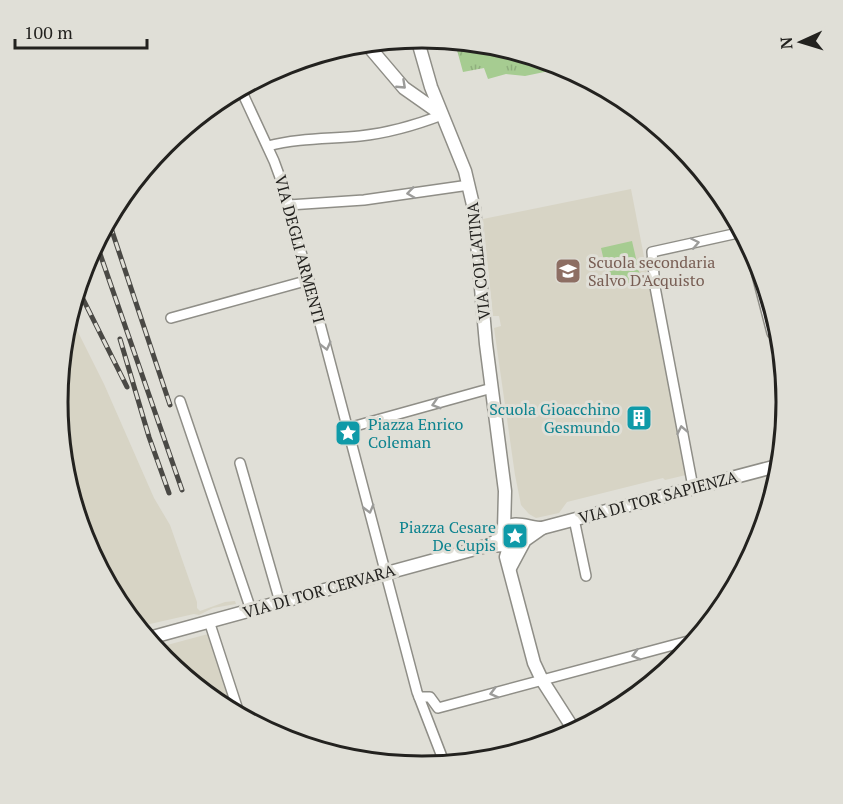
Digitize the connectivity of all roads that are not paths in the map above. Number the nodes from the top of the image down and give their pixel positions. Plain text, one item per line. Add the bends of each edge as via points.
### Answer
1 (420, 48) edge
2 (373, 51) edge
3 (244, 96) edge
4 (442, 115) junction
5 (268, 146) junction
6 (469, 184) junction
7 (289, 206) junction
8 (733, 234) edge
9 (309, 280) junction
10 (171, 318) dead end
11 (492, 387) junction
12 (180, 401) dead end
13 (348, 428) junction
14 (240, 463) dead end
15 (769, 468) edge
16 (693, 488) junction
17 (506, 491) junction
18 (574, 519) junction
19 (522, 526) junction
20 (542, 528) junction
21 (512, 540) junction
22 (387, 572) junction
23 (586, 576) dead end
24 (280, 602) junction
25 (251, 610) junction
26 (209, 621) junction
27 (156, 636) edge
28 (680, 643) edge
29 (542, 680) junction
30 (418, 694) junction
31 (236, 703) edge
32 (442, 707) junction
33 (570, 723) edge
34 (431, 729) junction
35 (441, 755) edge

1 - 4 street, VIA COLLATINA
2 -> 4 street via 404,88
3 - 5 street, VIA DEGLI ARMENTI
4 - 5 street via 369,135
4 - 6 street, VIA COLLATINA
5 - 7 street, VIA DEGLI ARMENTI
6 -> 7 street via 364,200
6 - 11 street, VIA COLLATINA
7 - 9 street, VIA DEGLI ARMENTI
16 -> 8 street via 655,287 652,252
9 - 10 street
9 -> 13 street, VIA DEGLI ARMENTI
11 -> 13 street
11 - 17 street, VIA COLLATINA
12 - 25 street
13 -> 22 street
14 - 24 street
15 - 16 street, VIA DI TOR SAPIENZA
16 - 18 street, VIA DI TOR SAPIENZA
17 - 19 street
17 - 21 street
18 - 20 street, VIA DI TOR SAPIENZA
18 - 23 street
19 - 20 street
19 - 21 street via 526,533
19 - 21 street via 510,524
20 - 21 street
21 - 22 street, VIA DI TOR CERVARA
21 - 29 street via 506,555 529,651
22 - 24 street, VIA DI TOR CERVARA
22 - 30 street
24 - 25 street, VIA DI TOR CERVARA
25 - 26 street, VIA DI TOR CERVARA
26 - 27 street, VIA DI TOR CERVARA
26 - 31 street
28 -> 29 street
29 -> 32 street
29 - 33 street
30 - 32 street via 430,697
30 - 34 street
32 - 34 street
34 - 35 street

